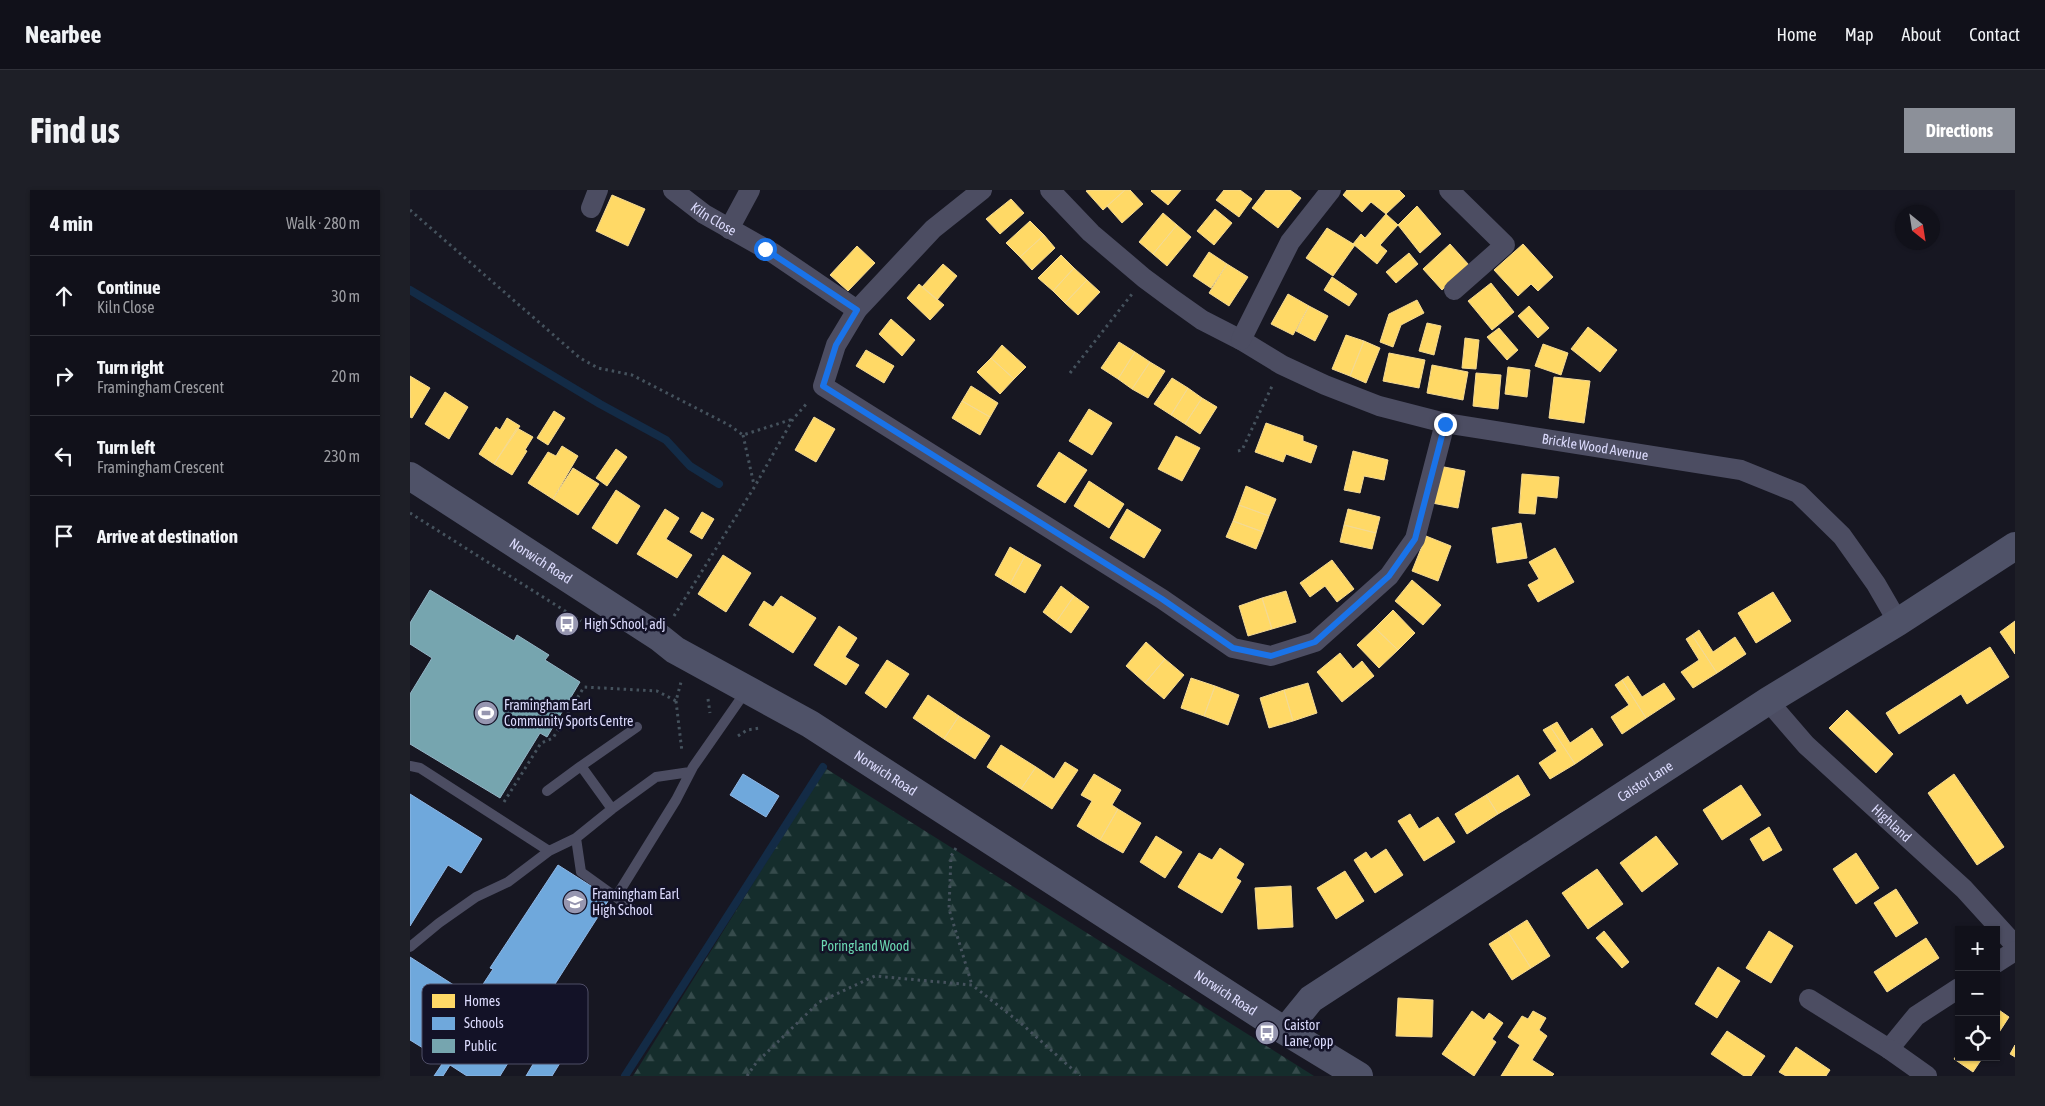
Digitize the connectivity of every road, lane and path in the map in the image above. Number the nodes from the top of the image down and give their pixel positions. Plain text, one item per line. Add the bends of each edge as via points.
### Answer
1 (673, 190) edge
2 (750, 190) edge
3 (982, 190) edge
4 (1050, 190) edge
5 (1331, 190) edge
6 (1449, 190) edge
7 (410, 210) edge
8 (730, 229) junction
9 (1144, 278) junction
10 (1454, 290) dead end
11 (857, 310) junction
12 (1241, 340) junction
13 (1282, 365) junction
14 (1070, 373) dead end
15 (823, 386) junction
16 (793, 418) junction
17 (1445, 424) junction
18 (743, 435) junction
19 (1238, 451) dead end
20 (410, 476) edge
21 (755, 486) junction
22 (410, 513) edge
23 (2015, 546) edge
24 (528, 587) dead end
25 (1898, 622) junction
26 (660, 638) junction
27 (682, 677) dead end
28 (747, 691) junction
29 (676, 701) junction
30 (1768, 701) junction
31 (637, 728) dead end
32 (682, 754) dead end
33 (410, 766) edge
34 (581, 766) junction
35 (690, 772) junction
36 (547, 790) dead end
37 (612, 809) junction
38 (495, 817) junction
39 (969, 826) junction
40 (576, 838) junction
41 (549, 851) junction
42 (616, 897) junction
43 (631, 908) dead end
44 (2015, 945) edge
45 (410, 947) edge
46 (2015, 951) edge
47 (2000, 961) edge
48 (972, 985) junction
49 (1955, 991) edge
50 (1810, 999) dead end
51 (1285, 1031) junction
52 (1889, 1049) junction
53 (747, 1076) edge
54 (1080, 1076) edge
55 (1359, 1076) edge
56 (1927, 1076) edge

1 - 8 street, Kiln Close
2 - 8 street
3 - 11 street via 934,229
4 - 9 street, Brickle Wood Avenue via 1091,233
5 - 12 street via 1290,242
6 - 10 street via 1505,245
7 - 18 path via 580,358 598,368 632,375
8 - 11 street, Kiln Close via 773,253
9 - 12 street, Brickle Wood Avenue via 1202,320
9 - 14 path
11 - 15 street via 836,345
12 - 13 street, Brickle Wood Avenue
13 - 17 street, Brickle Wood Avenue via 1380,406
13 - 19 path via 1242,450
15 - 16 path
15 - 17 street via 1162,599 1233,648 1271,656 1315,642 1389,576 1415,539
16 - 18 path
16 - 21 path
17 - 25 street, Brickle Wood Avenue via 1741,470 1798,493 1842,536
18 - 21 path
20 - 26 main road, Norwich Road
21 - 26 path
22 - 24 path
23 - 25 main road, Caistor Lane
25 - 30 main road, Caistor Lane
26 - 28 main road, Norwich Road
27 - 29 path
28 - 35 lane
28 - 39 main road, Norwich Road via 810,724
29 - 32 path
29 - 38 path via 657,691 584,687 553,738 541,743
30 - 44 street, Highland via 1806,746 1964,889
30 - 51 main road, Caistor Lane via 1311,999
31 - 34 lane
33 - 38 lane via 420,768
34 - 36 lane
34 - 37 lane
35 - 37 lane via 656,777
35 - 42 lane
37 - 40 lane
38 - 41 lane
39 - 48 path via 951,856 949,909
39 - 51 main road, Norwich Road
40 - 41 lane
40 - 42 lane via 581,872
41 - 45 lane via 508,882 476,897
42 - 43 lane
46 - 47 street
48 - 53 path via 875,976 819,1002 756,1063
48 - 54 path
49 - 52 street via 1916,1016
50 - 52 street
51 - 55 main road, Norwich Road
52 - 56 street

